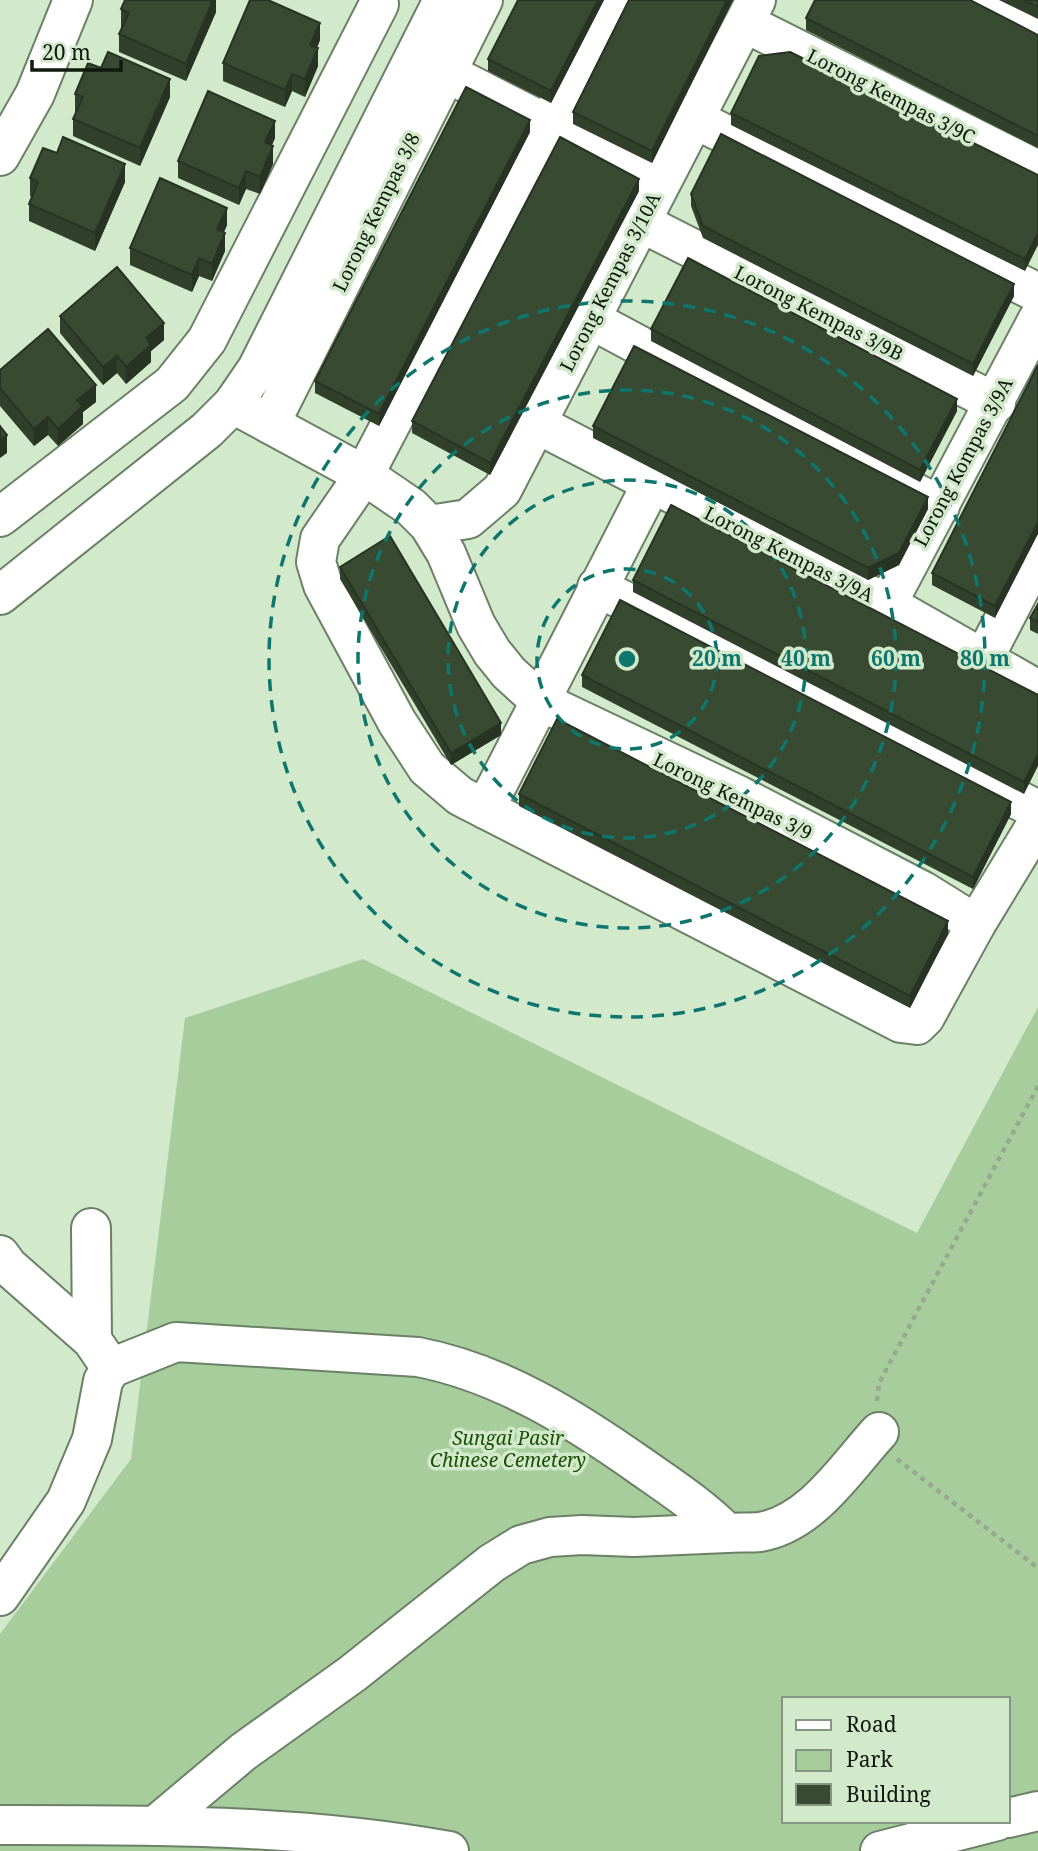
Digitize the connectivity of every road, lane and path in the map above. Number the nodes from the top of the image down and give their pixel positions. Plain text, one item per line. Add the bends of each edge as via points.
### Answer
1 (73, 0) edge
2 (483, 0) edge
3 (613, 0) edge
4 (975, 0) edge
5 (374, 2) edge
6 (750, 11) edge
7 (435, 15) edge
8 (1038, 30) edge
9 (445, 72) junction
10 (695, 119) junction
11 (548, 124) junction
12 (0, 156) edge
13 (1038, 170) edge
14 (661, 182) junction
15 (642, 223) junction
16 (1038, 293) edge
17 (590, 319) junction
18 (1038, 319) edge
19 (996, 403) junction
20 (233, 404) junction
21 (270, 424) junction
22 (537, 424) junction
23 (364, 475) junction
24 (651, 485) junction
25 (940, 506) junction
26 (0, 517) edge
27 (438, 539) junction
28 (1038, 554) edge
29 (597, 587) junction
30 (0, 595) edge
31 (887, 604) junction
32 (984, 658) junction
33 (1038, 690) edge
34 (540, 701) junction
35 (485, 809) junction
36 (1038, 810) edge
37 (1038, 822) edge
38 (976, 924) junction
39 (1038, 1086) edge
40 (92, 1228) dead end
41 (0, 1255) edge
42 (102, 1354) junction
43 (879, 1432) junction
44 (727, 1533) junction
45 (1038, 1568) edge
46 (0, 1596) edge
47 (1038, 1811) edge
48 (1010, 1818) edge
49 (989, 1823) edge
50 (0, 1825) edge
51 (156, 1825) junction
52 (449, 1851) edge
53 (880, 1851) edge

1 - 12 street via 35,94
2 - 9 street, Lorong Kempas 3/8
3 - 11 street
4 - 8 street
5 - 7 street
5 - 26 street via 191,364 162,392
6 - 10 street, Lorong Kempas 3/10A
6 - 13 street, Lorong Kempas 3/9C
7 - 20 street via 257,369
9 - 11 street
9 - 21 street, Lorong Kempas 3/8
10 - 14 street, Lorong Kempas 3/10A
10 - 16 street
11 - 14 street
11 - 23 street
14 - 15 street, Lorong Kempas 3/10A
15 - 17 street, Lorong Kempas 3/10A
15 - 19 street, Lorong Kempas 3/9B
17 - 22 street, Lorong Kempas 3/10A
17 - 25 street
18 - 19 street, Lorong Kompas 3/9A
19 - 25 street, Lorong Kompas 3/9A
20 - 21 street
20 - 30 street via 197,439
21 - 23 street
22 - 24 street, Lorong Kempas 3/9A
22 - 27 street, Lorong Kempas 3/10A via 502,490 482,510
23 - 27 street via 402,499
23 - 35 street via 320,539 316,562 323,585 427,768 460,796
24 - 29 street
24 - 31 street, Lorong Kempas 3/9A
25 - 31 street, Lorong Kompas 3/9A
27 - 34 street, Lorong Kempas 3/9 via 492,652
28 - 32 street
29 - 34 street
29 - 36 street
31 - 32 street, Lorong Kempas 3/9A
32 - 33 street, Lorong Kempas 3/9A
34 - 35 street
34 - 38 street, Lorong Kempas 3/9 via 740,796 923,891
35 - 38 street via 901,1023 917,1025 925,1017
37 - 38 street
39 - 43 path via 879,1384
40 - 42 street
41 - 42 street
42 - 44 street via 201,1341 418,1357 454,1364 585,1426 701,1507
42 - 46 street via 103,1381 92,1439 66,1501
43 - 44 street via 800,1516 761,1532
43 - 45 path via 901,1463
44 - 51 street via 582,1535 520,1545 243,1752
47 - 48 street
49 - 53 street
50 - 51 street
51 - 52 street via 299,1831

